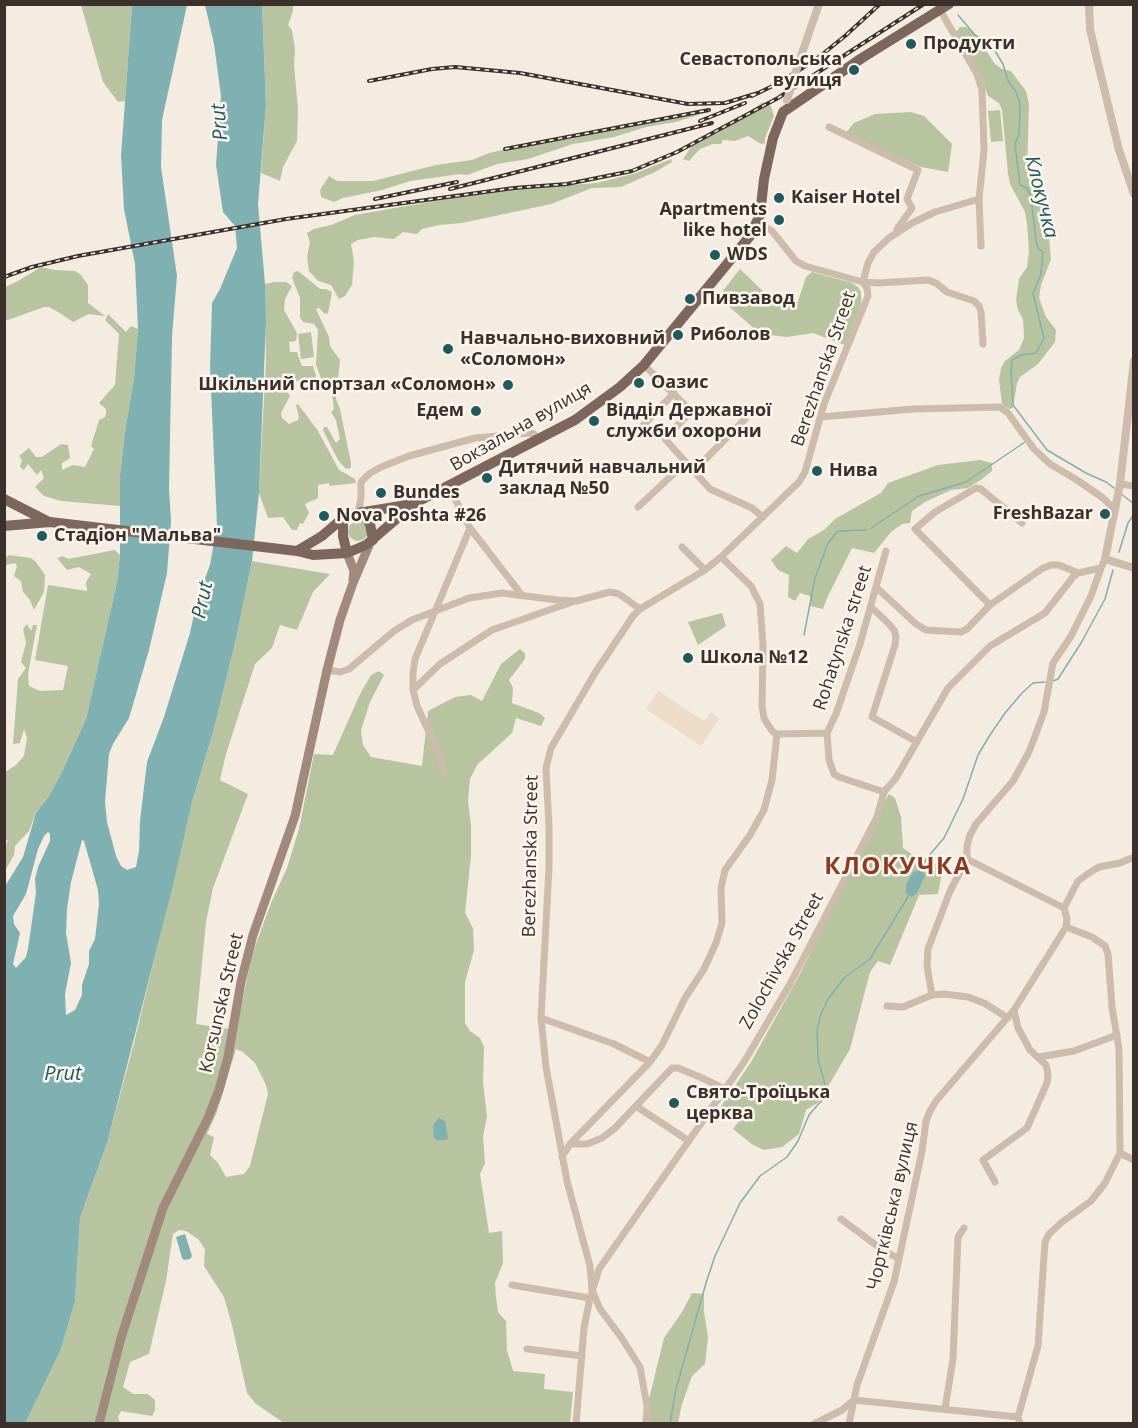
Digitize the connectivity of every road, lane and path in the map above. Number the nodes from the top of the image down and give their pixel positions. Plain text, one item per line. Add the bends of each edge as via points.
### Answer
1 (819, 4) edge
2 (1089, 4) edge
3 (944, 7) edge
4 (783, 112) junction
5 (828, 128) dead end
6 (1134, 194) edge
7 (979, 199) junction
8 (757, 222) junction
9 (889, 238) junction
10 (981, 246) dead end
11 (863, 282) junction
12 (983, 344) dead end
13 (1134, 361) edge
14 (644, 364) junction
15 (674, 393) junction
16 (821, 417) junction
17 (745, 419) dead end
18 (631, 438) dead end
19 (538, 440) junction
20 (685, 462) junction
21 (694, 471) junction
22 (1120, 483) junction
23 (1134, 486) edge
24 (449, 487) junction
25 (4, 500) edge
26 (415, 503) junction
27 (1115, 505) junction
28 (638, 507) dead end
29 (360, 512) junction
30 (764, 517) junction
31 (343, 518) junction
32 (50, 522) junction
33 (1023, 524) dead end
34 (4, 526) edge
35 (470, 528) junction
36 (371, 542) junction
37 (682, 547) dead end
38 (297, 551) junction
39 (886, 551) dead end
40 (347, 553) junction
41 (721, 557) junction
42 (1103, 563) junction
43 (1134, 568) edge
44 (705, 570) junction
45 (1078, 573) junction
46 (353, 583) junction
47 (876, 587) junction
48 (521, 594) junction
49 (576, 600) junction
50 (990, 605) junction
51 (871, 607) junction
52 (640, 609) junction
53 (435, 611) junction
54 (327, 670) junction
55 (413, 690) junction
56 (827, 733) junction
57 (777, 734) junction
58 (917, 742) junction
59 (443, 771) dead end
60 (884, 792) junction
61 (1134, 857) edge
62 (967, 859) junction
63 (1064, 908) junction
64 (1066, 927) junction
65 (932, 995) junction
66 (887, 1006) dead end
67 (1014, 1010) junction
68 (541, 1018) junction
69 (1008, 1018) junction
70 (1118, 1035) junction
71 (1039, 1057) junction
72 (650, 1062) junction
73 (725, 1089) junction
74 (636, 1106) junction
75 (689, 1141) junction
76 (570, 1144) junction
77 (1120, 1153) junction
78 (562, 1157) junction
79 (1134, 1160) edge
80 (995, 1182) dead end
81 (841, 1219) dead end
82 (964, 1228) dead end
83 (899, 1259) junction
84 (512, 1285) dead end
85 (592, 1290) junction
86 (590, 1298) junction
87 (527, 1349) dead end
88 (582, 1356) junction
89 (854, 1400) junction
90 (945, 1409) junction
91 (1019, 1420) edge
92 (99, 1424) edge
93 (576, 1424) edge
94 (646, 1424) edge
95 (814, 1424) edge
96 (849, 1424) edge

1 - 4 street, bridge
2 - 6 street via 1095,55
3 - 4 main road
3 - 7 street via 981,90 984,150
4 - 8 main road, Вокзальна вулиця via 768,159
5 - 9 street via 918,170 907,199 912,208
7 - 9 street via 935,212
7 - 10 street
8 - 11 street, Berezhanska Street via 772,231 796,261
8 - 14 main road, Вокзальна вулиця via 750,236
9 - 11 street via 874,252
11 - 12 street via 928,280 947,292 974,301 981,312
11 - 16 street, Berezhanska Street via 868,296 836,370
13 - 22 street
14 - 15 street
14 - 19 main road, Вокзальна вулиця via 593,408
15 - 18 street
15 - 20 street via 691,411 665,439
16 - 27 street via 1000,407 1045,460
16 - 30 street, Berezhanska Street via 805,472
17 - 21 street
19 - 24 main road, Вокзальна вулиця
19 - 29 street via 529,433 475,438 381,467 361,482
20 - 21 street
20 - 28 street
21 - 30 street via 710,489
22 - 23 street
22 - 27 street
24 - 26 main road, Вокзальна вулиця
24 - 35 street
25 - 32 main road
26 - 29 main road, Вокзальна вулиця
26 - 36 main road, Вокзальна вулиця
27 - 42 street
29 - 31 main road, Вокзальна вулиця
29 - 36 main road via 370,524
30 - 41 street, Berezhanska Street
31 - 38 main road
31 - 40 main road
32 - 34 main road
32 - 38 main road
33 - 50 street via 976,488 935,512 915,530
35 - 48 street
35 - 53 street
36 - 40 main road
36 - 46 main road, Korsunska Street
37 - 44 street
38 - 40 main road via 313,555
39 - 47 street, Rohatynska street
40 - 46 main road, Korsunska Street via 354,571
41 - 44 street, Berezhanska Street
41 - 57 street via 750,586 760,604 762,706 764,718
42 - 43 street
42 - 45 street
42 - 62 street via 1091,596 1053,663 1044,712 1029,752 1013,781 976,824 967,846
44 - 52 street, Berezhanska Street
45 - 50 street via 1051,565
45 - 58 street, Zolochivska Street via 1045,613 990,646 948,688
46 - 54 main road, Korsunska Street
47 - 50 street via 927,630 961,632
47 - 51 street, Rohatynska street
48 - 49 street
48 - 53 street via 469,598
49 - 52 street via 610,592
49 - 55 street via 492,630 440,664
51 - 56 street, Rohatynska street
51 - 58 street via 896,637 872,717
52 - 68 street, Berezhanska Street via 551,748 546,768 549,867
53 - 54 street via 394,631 349,669
53 - 55 street via 415,659
54 - 92 main road, Korsunska Street via 295,816 253,935 219,1090 163,1208 121,1338
55 - 59 street
56 - 57 street
56 - 60 street via 834,774
57 - 72 street via 764,810 722,879 722,923 716,943
58 - 60 street, Zolochivska Street
60 - 73 street, Zolochivska Street via 877,817 790,984
61 - 63 street via 1099,867 1078,881
62 - 63 street
62 - 65 street via 928,949
63 - 64 street
64 - 67 street, Чортківська вулиця
64 - 70 street via 1105,946
65 - 66 street via 903,1007
65 - 69 street via 969,997
67 - 69 street, Чортківська вулиця
67 - 71 street via 1018,1028 1030,1050
68 - 72 street via 614,1044
68 - 78 street, Berezhanska Street
69 - 83 street, Чортківська вулиця via 930,1111
70 - 71 street via 1074,1051
70 - 77 street
71 - 80 street via 1046,1065 1047,1083 1028,1128 983,1160
72 - 76 street
73 - 74 street via 674,1067
73 - 75 street, Zolochivska Street
74 - 75 street
74 - 76 street via 602,1138 587,1144
75 - 85 street, Zolochivska Street via 600,1269
76 - 78 street
77 - 79 street
77 - 91 street via 1091,1201 1062,1222 1045,1242 1038,1346
78 - 85 street, Berezhanska Street via 590,1266
81 - 83 street
82 - 90 street via 958,1237 953,1359
83 - 89 street, Чортківська вулиця
84 - 86 street
85 - 86 street, Zolochivska Street
85 - 94 street, Berezhanska Street via 600,1309 640,1367
86 - 88 street, Zolochivska Street
87 - 88 street
88 - 93 street, Zolochivska Street
89 - 90 street
89 - 95 street
89 - 96 street, Чортківська вулиця
90 - 91 street

